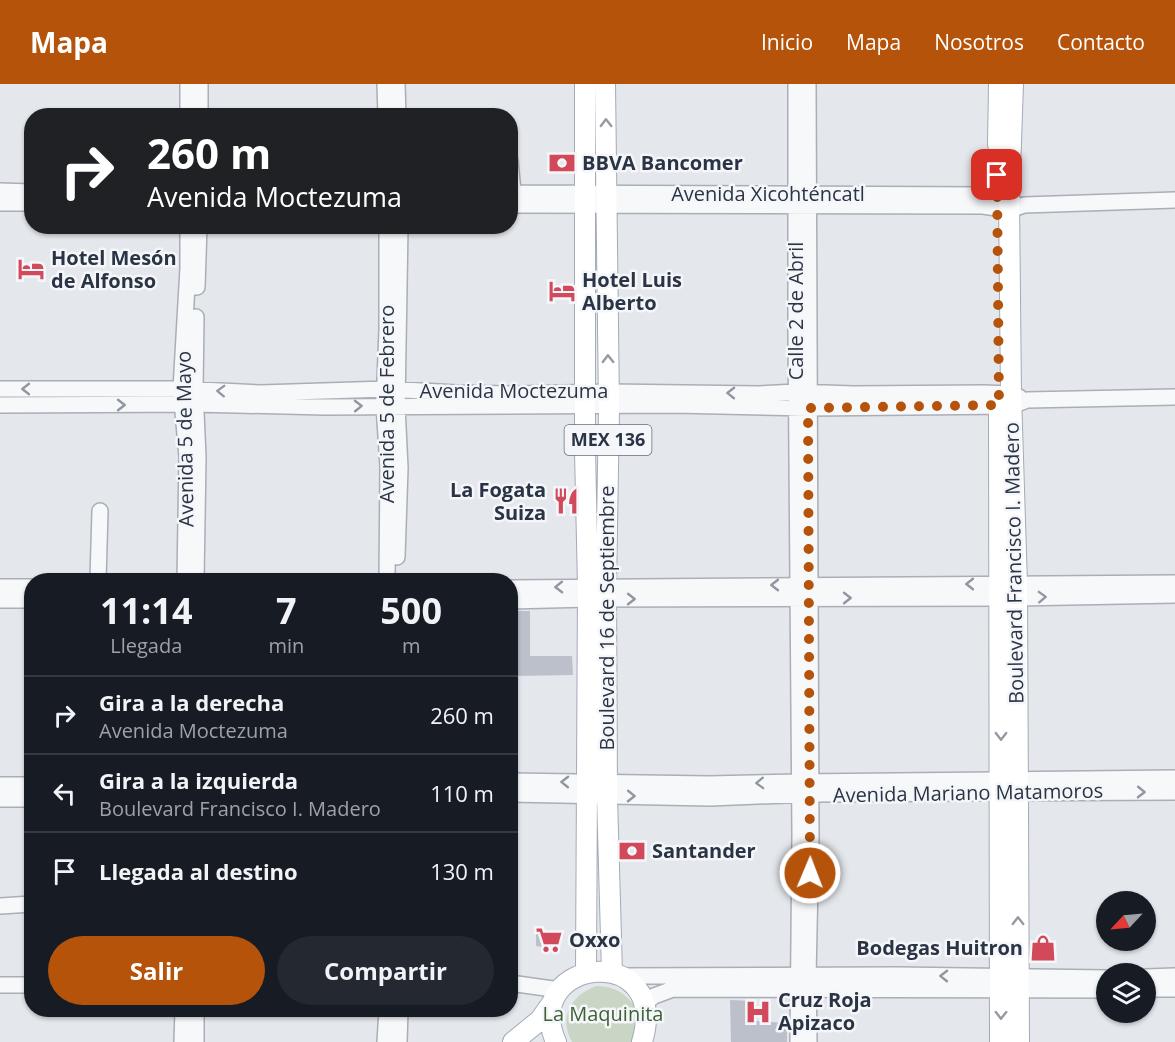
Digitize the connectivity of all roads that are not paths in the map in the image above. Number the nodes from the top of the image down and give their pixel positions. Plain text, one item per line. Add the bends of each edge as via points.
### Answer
1 (188, 84) edge
2 (200, 84) edge
3 (386, 84) edge
4 (397, 84) edge
5 (585, 84) edge
6 (605, 84) edge
7 (796, 84) edge
8 (808, 84) edge
9 (999, 84) edge
10 (1013, 84) edge
11 (189, 108) edge
12 (200, 108) edge
13 (386, 108) edge
14 (398, 108) edge
15 (802, 115) junction
16 (0, 191) edge
17 (24, 192) edge
18 (518, 199) edge
19 (586, 199) junction
20 (607, 200) junction
21 (802, 200) junction
22 (1175, 200) edge
23 (0, 203) edge
24 (24, 203) edge
25 (1007, 204) junction
26 (189, 234) edge
27 (199, 234) edge
28 (388, 234) edge
29 (399, 234) edge
30 (193, 268) junction
31 (393, 272) junction
32 (0, 389) edge
33 (93, 389) junction
34 (391, 389) junction
35 (188, 397) junction
36 (1175, 397) edge
37 (325, 399) junction
38 (457, 399) junction
39 (609, 399) junction
40 (1009, 399) junction
41 (585, 400) junction
42 (802, 400) junction
43 (0, 405) edge
44 (95, 405) junction
45 (390, 406) junction
46 (100, 511) dead end
47 (192, 520) junction
48 (394, 524) junction
49 (98, 573) edge
50 (186, 573) edge
51 (196, 573) edge
52 (388, 573) edge
53 (396, 573) edge
54 (1175, 583) edge
55 (0, 586) edge
56 (24, 587) edge
57 (1107, 589) junction
58 (1009, 591) junction
59 (804, 592) junction
60 (597, 593) junction
61 (518, 594) edge
62 (1175, 595) edge
63 (0, 600) edge
64 (24, 600) edge
65 (1175, 778) edge
66 (0, 785) edge
67 (24, 785) edge
68 (1009, 787) junction
69 (518, 788) edge
70 (805, 788) junction
71 (597, 789) junction
72 (1175, 792) edge
73 (24, 799) edge
74 (0, 800) edge
75 (24, 904) edge
76 (0, 906) edge
77 (586, 972) junction
78 (616, 974) junction
79 (1175, 976) edge
80 (1156, 977) edge
81 (803, 983) junction
82 (1010, 983) junction
83 (24, 984) edge
84 (1096, 984) edge
85 (0, 985) edge
86 (518, 985) edge
87 (1156, 989) edge
88 (1175, 989) edge
89 (557, 995) junction
90 (645, 1003) junction
91 (183, 1017) edge
92 (196, 1017) edge
93 (387, 1017) edge
94 (400, 1017) edge
95 (645, 1033) edge
96 (182, 1042) edge
97 (196, 1042) edge
98 (386, 1042) edge
99 (399, 1042) edge
100 (513, 1042) edge
101 (556, 1042) edge
102 (662, 1042) edge
103 (798, 1042) edge
104 (808, 1042) edge
105 (1000, 1042) edge
106 (1019, 1042) edge

1 - 11 street
2 - 12 street
3 - 13 street
4 - 14 street
5 - 19 main road, Boulevard 16 de Septiembre / MEX 136
20 -> 6 main road, Boulevard 16 de Septiembre / MEX 136
7 - 15 street, Calle 2 de Abril
8 - 15 street, Calle 2 de Abril
9 - 25 main road, Boulevard Francisco I. Madero
10 - 25 main road, Boulevard Francisco I. Madero
15 - 21 street, Calle 2 de Abril
16 - 17 street
18 - 19 street, Avenida Xicohténcatl
19 - 20 street, Avenida Xicohténcatl
19 - 41 main road, Boulevard 16 de Septiembre / MEX 136
20 - 21 street, Avenida Xicohténcatl
39 -> 20 main road, Boulevard 16 de Septiembre / MEX 136
21 - 25 street, Avenida Xicohténcatl via 929,200 984,195
21 - 42 street, Calle 2 de Abril
22 - 25 street, Avenida Xicohténcatl
23 - 24 street
25 - 40 main road, Boulevard Francisco I. Madero
26 - 30 street
27 - 30 street
28 - 31 street, Avenida 5 de Febrero
29 - 31 street, Avenida 5 de Febrero
30 - 35 street, Avenida 5 de Mayo
31 - 34 street, Avenida 5 de Febrero
33 -> 32 street, Avenida Moctezuma
33 - 35 street, Avenida Moctezuma
33 - 44 street
34 - 37 street, Avenida Moctezuma
34 - 38 street, Avenida Moctezuma
34 - 45 street, Avenida 5 de Febrero
35 - 37 street, Avenida Moctezuma
44 -> 35 street, Avenida Moctezuma
35 - 47 street, Avenida 5 de Mayo via 193,457
36 - 40 street, Avenida Moctezuma
37 -> 45 street, Avenida Moctezuma
38 - 41 street, Avenida Moctezuma
38 - 45 street, Avenida Moctezuma
39 - 41 street, Avenida Moctezuma
39 - 42 street, Avenida Moctezuma
39 - 60 main road, Boulevard 16 de Septiembre / MEX 136
40 - 42 street, Avenida Moctezuma
40 - 58 main road, Boulevard Francisco I. Madero
41 - 60 main road, Boulevard 16 de Septiembre / MEX 136
42 - 59 street, Calle 2 de Abril
43 - 44 street, Avenida Moctezuma
45 - 48 street, Avenida 5 de Febrero
46 - 49 street
47 - 50 street, Avenida 5 de Mayo
47 - 51 street
48 - 52 street, Avenida 5 de Febrero
48 - 53 street, Avenida 5 de Febrero
54 - 57 street
55 - 56 street
57 - 58 street
57 - 62 street
58 - 59 street
58 - 68 main road, Boulevard Francisco I. Madero
59 - 60 street
59 - 70 street, Calle 2 de Abril
60 - 61 street
60 - 71 main road, Boulevard 16 de Septiembre / MEX 136
63 - 64 street
65 - 68 street, Avenida Mariano Matamoros
66 - 67 street
68 - 70 street, Avenida Mariano Matamoros
68 -> 72 street, Avenida Mariano Matamoros
68 - 82 main road, Boulevard Francisco I. Madero
69 - 71 street, Avenida Mariano Matamoros
70 - 71 street, Avenida Mariano Matamoros
70 - 81 street, Calle 2 de Abril
71 - 77 main road, Boulevard 16 de Septiembre / MEX 136
71 - 78 main road, Boulevard 16 de Septiembre / MEX 136
73 - 74 street
75 - 76 street
77 - 78 main road
77 - 89 main road via 576,976
78 - 81 street
78 - 90 main road via 631,982
79 - 80 street
81 - 82 street
81 - 90 street via 674,989
81 - 103 street, Calle 2 de Abril
81 - 104 street, Calle 2 de Abril
82 - 84 street
82 -> 105 main road, Boulevard Francisco I. Madero
82 - 106 main road, Boulevard Francisco I. Madero
83 - 85 street
86 - 89 street
87 - 88 street
89 - 100 main road via 540,1020
89 - 101 main road via 550,1021
90 - 95 main road
91 - 96 street
92 - 97 street
93 - 98 street
94 - 99 street
95 - 102 main road

